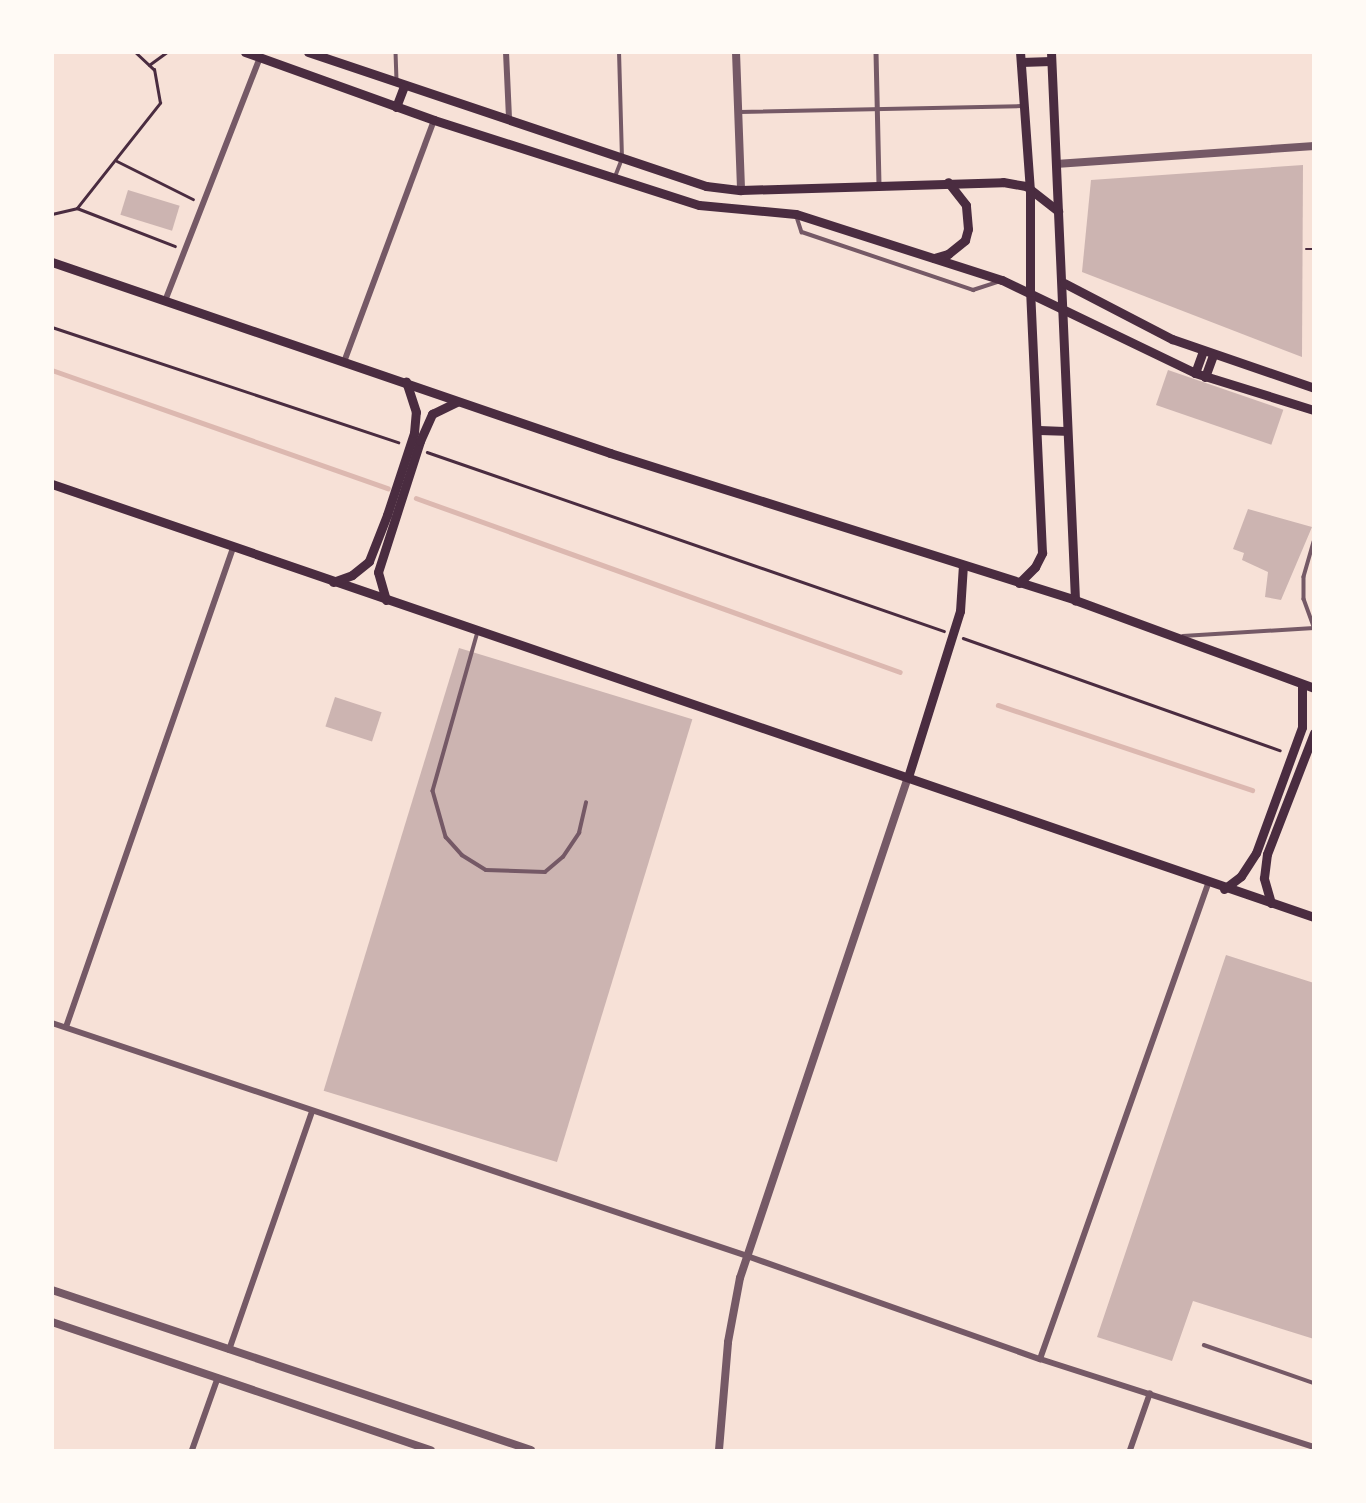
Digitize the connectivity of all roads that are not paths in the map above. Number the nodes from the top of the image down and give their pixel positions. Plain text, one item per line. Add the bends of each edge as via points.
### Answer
1 (245, 52) edge
2 (308, 52) edge
3 (396, 52) edge
4 (506, 52) edge
5 (619, 52) edge
6 (736, 52) edge
7 (876, 52) edge
8 (260, 57) junction
9 (1021, 57) edge
10 (1051, 57) edge
11 (401, 85) junction
12 (1023, 106) junction
13 (396, 107) junction
14 (877, 109) junction
15 (740, 111) junction
16 (509, 119) junction
17 (433, 120) junction
18 (1314, 146) edge
19 (621, 159) junction
20 (1056, 164) junction
21 (615, 177) junction
22 (948, 182) junction
23 (879, 187) junction
24 (741, 190) junction
25 (1030, 191) junction
26 (1058, 211) junction
27 (796, 215) junction
28 (932, 258) junction
29 (52, 262) edge
30 (1002, 280) junction
31 (1064, 283) junction
32 (1030, 292) junction
33 (165, 301) junction
34 (1064, 311) junction
35 (1208, 353) junction
36 (344, 362) junction
37 (1195, 373) junction
38 (1205, 377) junction
39 (407, 383) junction
40 (1314, 388) edge
41 (459, 401) junction
42 (1314, 410) edge
43 (1039, 430) junction
44 (1064, 431) junction
45 (414, 447) junction
46 (52, 484) edge
47 (1314, 542) edge
48 (233, 548) junction
49 (963, 565) junction
50 (333, 582) junction
51 (1020, 583) junction
52 (386, 600) junction
53 (1075, 600) junction
54 (1314, 628) edge
55 (478, 632) junction
56 (1173, 637) junction
57 (1302, 685) junction
58 (1314, 688) edge
59 (1314, 733) edge
60 (908, 777) junction
61 (586, 803) dead end
62 (1208, 884) junction
63 (1224, 889) junction
64 (1271, 904) junction
65 (1314, 917) edge
66 (52, 1023) edge
67 (66, 1027) junction
68 (312, 1111) junction
69 (747, 1255) junction
70 (52, 1290) edge
71 (52, 1322) edge
72 (1204, 1345) dead end
73 (229, 1350) junction
74 (1040, 1359) junction
75 (218, 1377) junction
76 (1314, 1383) edge
77 (1150, 1393) junction
78 (1314, 1447) edge
79 (192, 1451) edge
80 (431, 1451) edge
81 (531, 1451) edge
82 (719, 1451) edge
83 (1130, 1451) edge

1 - 8 main road
2 - 11 main road
3 - 11 lane
4 - 16 street
5 - 19 lane
6 - 15 street
7 - 14 street
8 - 13 main road
8 - 33 street
9 - 10 main road
9 - 12 main road
10 - 20 main road
11 - 13 main road
11 - 16 main road
12 - 14 lane
12 - 25 main road
13 - 17 main road
14 - 15 lane
14 - 23 street
15 - 24 street
16 - 19 main road
17 - 21 main road
17 - 36 street
18 - 20 street
19 - 21 lane
19 - 24 main road via 706,186
20 - 26 main road
21 - 27 main road via 725,210
22 - 23 main road
22 - 25 main road via 1013,183
22 - 28 main road via 966,205 968,229 965,240 948,254
23 - 24 main road
25 - 26 main road
25 - 32 main road
26 - 31 main road
27 - 28 main road
27 - 30 lane via 802,232 973,290
28 - 30 main road
29 - 33 main road
30 - 32 main road
31 - 34 main road
31 - 35 main road via 1115,312
32 - 34 main road
32 - 43 main road
33 - 36 main road
34 - 37 main road
34 - 44 main road
35 - 37 main road
35 - 38 main road
35 - 40 main road
36 - 39 main road
37 - 38 main road
38 - 42 main road
39 - 41 main road
39 - 45 main road via 416,412
41 - 45 main road via 432,414
41 - 49 main road
43 - 44 main road
43 - 51 main road via 1042,553
44 - 53 main road
45 - 50 main road via 369,561 352,575
45 - 52 main road via 378,572
46 - 48 main road
47 - 54 lane via 1304,577 1304,598
48 - 50 main road
48 - 67 street
49 - 51 main road
49 - 60 main road via 964,593
50 - 52 main road
51 - 53 main road
52 - 55 main road
53 - 56 main road
54 - 56 lane
55 - 60 main road
55 - 61 lane via 433,790 446,837 462,855 486,870 545,872 563,857 579,833
56 - 57 main road
57 - 58 main road
57 - 63 main road via 1304,713 1293,754 1251,864
59 - 64 main road via 1268,854 1264,878
60 - 62 main road
60 - 69 street
62 - 63 main road
62 - 74 street
63 - 64 main road
64 - 65 main road
66 - 67 street
67 - 68 street
68 - 69 street
68 - 73 street
69 - 74 street
69 - 82 street via 730,1328
70 - 73 street
71 - 75 street
72 - 76 lane
73 - 81 street
74 - 77 street
75 - 79 street
75 - 80 street
77 - 78 street
77 - 83 street

